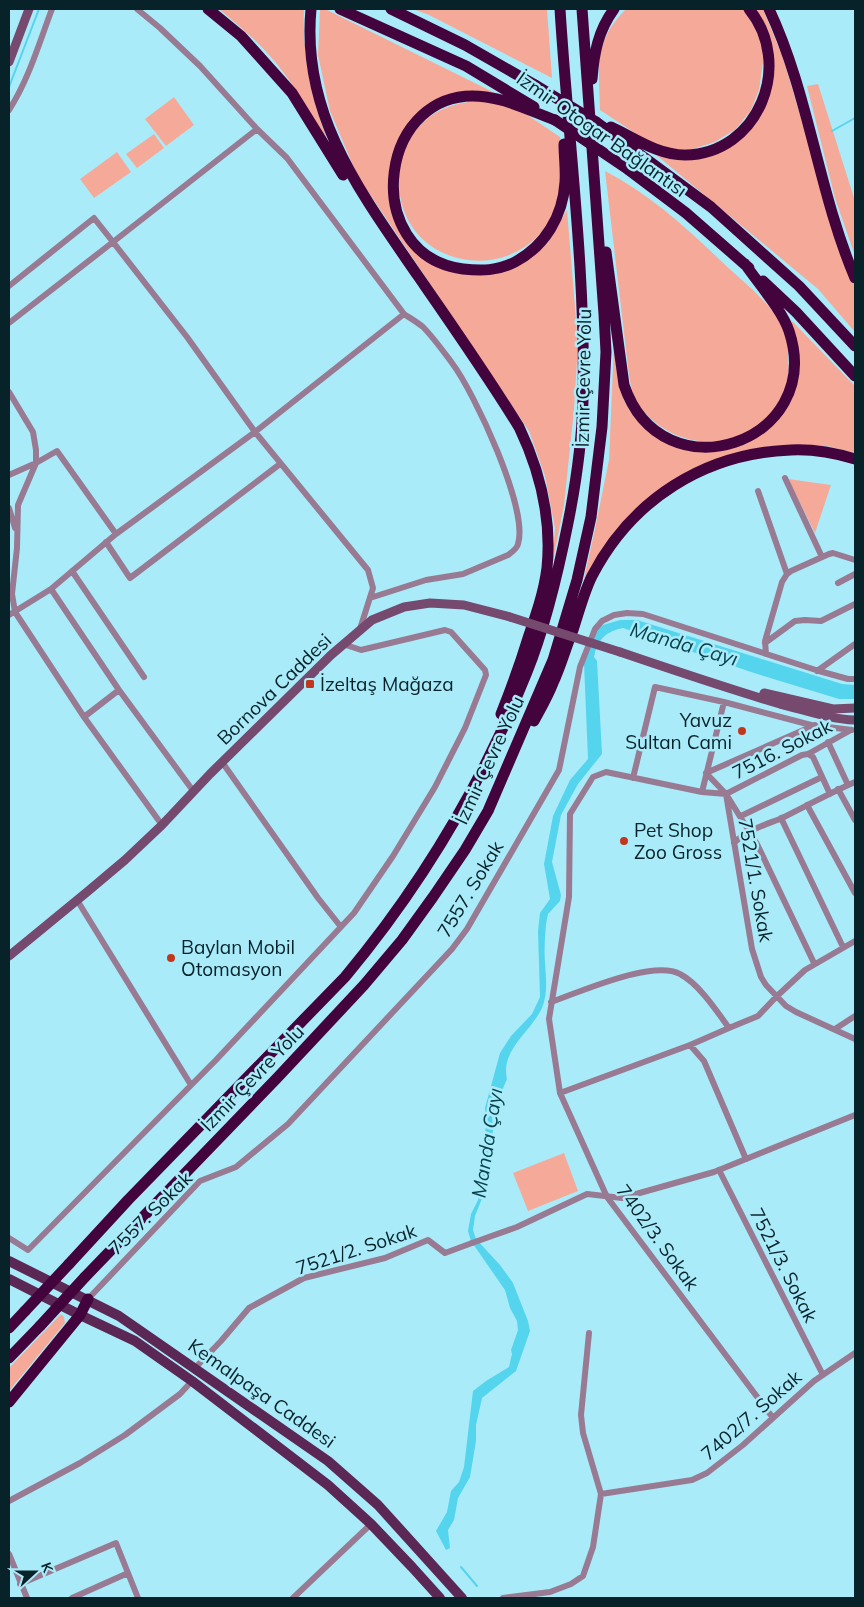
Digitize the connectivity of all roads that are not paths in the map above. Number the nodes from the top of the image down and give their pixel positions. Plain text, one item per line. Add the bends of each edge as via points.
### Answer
1 (29, 9) edge
2 (52, 9) edge
3 (137, 9) edge
4 (208, 9) edge
5 (311, 9) edge
6 (341, 9) edge
7 (391, 9) edge
8 (560, 9) edge
9 (582, 9) edge
10 (614, 9) edge
11 (749, 9) edge
12 (768, 9) edge
13 (776, 9) edge
14 (787, 52) junction
15 (9, 62) edge
16 (9, 110) edge
17 (568, 113) junction
18 (555, 120) junction
19 (596, 122) junction
20 (257, 130) junction
21 (590, 136) junction
22 (593, 173) junction
23 (113, 242) junction
24 (744, 264) junction
25 (855, 278) edge
26 (420, 279) junction
27 (9, 286) edge
28 (404, 314) junction
29 (9, 323) edge
30 (855, 346) edge
31 (855, 376) edge
32 (9, 392) edge
33 (255, 432) junction
34 (855, 458) edge
35 (36, 463) junction
36 (280, 464) junction
37 (9, 475) edge
38 (786, 478) dead end
39 (758, 491) dead end
40 (9, 508) edge
41 (17, 534) junction
42 (116, 534) junction
43 (106, 542) junction
44 (822, 556) junction
45 (855, 560) edge
46 (72, 571) junction
47 (786, 574) junction
48 (855, 574) edge
49 (838, 583) dead end
50 (51, 588) junction
51 (370, 598) junction
52 (855, 604) edge
53 (12, 614) edge
54 (360, 630) junction
55 (765, 643) junction
56 (343, 644) junction
57 (855, 644) edge
58 (620, 652) junction
59 (766, 654) junction
60 (817, 670) junction
61 (144, 677) dead end
62 (855, 679) edge
63 (119, 690) junction
64 (724, 702) junction
65 (855, 708) edge
66 (84, 716) junction
67 (855, 720) edge
68 (815, 725) junction
69 (853, 730) edge
70 (828, 742) junction
71 (808, 754) junction
72 (222, 762) junction
73 (606, 772) joint
74 (706, 773) junction
75 (822, 777) junction
76 (632, 778) junction
77 (855, 782) edge
78 (848, 785) junction
79 (838, 789) junction
80 (194, 792) junction
81 (702, 792) junction
82 (726, 794) junction
83 (830, 794) junction
84 (807, 805) junction
85 (461, 808) junction
86 (488, 811) junction
87 (741, 816) junction
88 (780, 818) junction
89 (855, 820) edge
90 (162, 825) junction
91 (749, 832) junction
92 (734, 843) junction
93 (855, 894) edge
94 (77, 900) junction
95 (341, 928) junction
96 (855, 941) edge
97 (843, 947) junction
98 (9, 956) edge
99 (814, 963) junction
100 (776, 996) junction
101 (551, 1002) junction
102 (855, 1016) edge
103 (729, 1028) junction
104 (835, 1029) junction
105 (855, 1039) edge
106 (690, 1045) junction
107 (191, 1084) junction
108 (560, 1093) junction
109 (855, 1115) edge
110 (746, 1159) junction
111 (719, 1170) junction
112 (608, 1196) junction
113 (9, 1238) edge
114 (9, 1261) edge
115 (9, 1279) edge
116 (88, 1299) junction
117 (80, 1315) junction
118 (9, 1328) edge
119 (589, 1333) dead end
120 (855, 1353) edge
121 (9, 1358) edge
122 (195, 1368) junction
123 (823, 1375) junction
124 (192, 1381) junction
125 (9, 1402) edge
126 (773, 1418) junction
127 (601, 1494) junction
128 (9, 1501) edge
129 (372, 1524) junction
130 (9, 1554) edge
131 (128, 1573) junction
132 (20, 1584) junction
133 (27, 1598) edge
134 (72, 1598) edge
135 (138, 1598) edge
136 (293, 1598) edge
137 (440, 1598) edge
138 (462, 1598) edge
139 (503, 1598) edge

1 - 15 main road
2 - 16 street via 29,70
3 - 20 street via 200,66
4 - 26 highway via 241,36 292,93 355,193
5 - 26 highway via 310,52 318,99 328,127 365,199
6 - 18 highway, İzmir Otogar Bağlantısı via 466,66
7 - 19 highway, İzmir Otogar Bağlantısı, bridge via 465,45
8 - 17 highway, İzmir Çevre Yolu
9 - 21 highway, İzmir Çevre Yolu
10 - 21 highway via 601,30 595,51
11 - 19 highway via 765,37 770,68 766,93 754,117 735,137 707,151 676,155 648,147
12 - 14 highway
13 - 14 highway
14 - 25 highway via 829,203
17 - 18 highway via 564,123 565,182 561,208 545,238 523,258 487,270 457,268 423,252 411,239 398,217 393,175 400,148 415,122 424,114 456,98 486,96
17 - 85 highway, İzmir Çevre Yolu via 583,325 583,402 574,491 551,598 528,671 502,731
18 - 24 highway, İzmir Otogar Bağlantısı, bridge via 686,213
19 - 30 highway, İzmir Otogar Bağlantısı via 711,207 798,286
20 - 23 street
20 - 28 street via 287,158
21 - 22 highway, İzmir Çevre Yolu
22 - 24 highway via 624,385 636,410 656,431 673,440 706,448 734,444 759,430 787,397 794,371 788,328
22 - 86 highway, İzmir Çevre Yolu via 606,352 602,427 591,517 577,580 553,660
23 - 27 street via 94,218
23 - 29 street
23 - 33 street
24 - 31 highway, İzmir Otogar Bağlantısı via 796,312
26 - 85 highway via 518,427 539,476 547,521 547,568 541,598 513,684
28 - 33 street
28 - 51 street via 423,327 453,364 488,429 509,484 520,526 518,545 508,555 463,574 426,580
32 - 35 street via 33,432
33 - 36 street
33 - 42 street
34 - 86 highway via 793,450 756,453 719,463 680,480 649,503 619,534 592,578 554,683
35 - 37 street
35 - 41 street via 18,505
35 - 42 street via 57,452
36 - 43 street via 130,578
36 - 51 street via 368,570 373,588
38 - 44 street
39 - 47 street
40 - 41 street
41 - 53 street
42 - 43 street
43 - 46 street
44 - 45 street via 832,553
44 - 47 street
46 - 50 street
46 - 61 street
47 - 55 street
48 - 49 street
50 - 53 street
50 - 63 street
51 - 54 street
52 - 55 street via 821,622 795,621
53 - 66 street
54 - 56 main road, Bornova Caddesi
54 - 58 main road, Bornova Caddesi, bridge via 372,620 404,607 430,603 464,605
55 - 59 street
56 - 72 main road, Bornova Caddesi
56 - 95 street via 361,650 445,630 451,632 486,675 465,728 435,787 393,856
57 - 60 street
58 - 65 main road, Bornova Caddesi via 772,695 833,709
58 - 67 main road, Bornova Caddesi via 766,700 830,718
59 - 60 street, 7557. Sokak
59 - 116 street, 7557. Sokak via 643,614 627,613 602,621 595,629 580,667 559,770 452,949 288,1124 236,1167 200,1181
60 - 62 street, 7557. Sokak
63 - 66 street
63 - 80 street
64 - 68 street
64 - 74 street
64 - 76 street via 655,686
66 - 90 street
68 - 69 street
68 - 74 street
69 - 70 street, 7516. Sokak
70 - 71 street, 7516. Sokak
70 - 78 street
71 - 75 street via 813,757
71 - 82 street, 7516. Sokak
72 - 80 main road, Bornova Caddesi
72 - 95 street
73 - 76 street, 7521/1. Sokak
73 - 101 street, 7402/3. Sokak via 593,777 570,814 569,896
74 - 81 street
74 - 82 street
75 - 83 street
75 - 87 street
76 - 81 street, 7521/1. Sokak
77 - 78 street
78 - 79 street
79 - 83 street
79 - 89 street
80 - 90 main road, Bornova Caddesi
81 - 82 street, 7521/1. Sokak
82 - 87 street
82 - 92 street, 7521/1. Sokak
83 - 84 street
84 - 88 street
84 - 93 street
85 - 118 highway, İzmir Çevre Yolu, bridge via 426,868 345,977 128,1200
86 - 121 highway, İzmir Çevre Yolu, bridge via 433,897 364,984
87 - 91 street
88 - 91 street
88 - 97 street
90 - 94 main road, Bornova Caddesi
91 - 92 street
91 - 99 street
92 - 100 street, 7521/1. Sokak via 752,948 761,976
94 - 98 main road, Bornova Caddesi
94 - 107 street
95 - 107 street
96 - 97 street
97 - 99 street
99 - 100 street
100 - 103 street via 758,1016
100 - 104 street, 7521/1. Sokak via 796,1012
101 - 103 street via 632,974 667,969 689,980
101 - 108 street, 7402/3. Sokak via 549,1019
102 - 104 street
103 - 106 street
104 - 105 street, 7521/1. Sokak
106 - 108 street
106 - 110 street via 704,1061
107 - 113 street via 28,1250
108 - 112 street, 7402/3. Sokak
109 - 110 street, 7521/2. Sokak
110 - 111 street, 7521/2. Sokak, bridge
111 - 112 street, 7521/2. Sokak, bridge via 622,1198
111 - 123 street, 7521/3. Sokak
112 - 122 street, 7521/2. Sokak, bridge via 587,1194 517,1227 445,1253 428,1240 386,1258 304,1278 249,1308
112 - 126 street, 7402/3. Sokak
114 - 116 main road, Kemalpaşa Caddesi
115 - 117 main road, Kemalpaşa Caddesi
116 - 117 highway
116 - 122 main road, Kemalpaşa Caddesi via 119,1316
117 - 124 main road, Kemalpaşa Caddesi via 135,1341
117 - 125 highway
119 - 127 street via 581,1415
120 - 123 street, 7402/7. Sokak
122 - 138 main road, Kemalpaşa Caddesi via 328,1461 378,1505
123 - 126 street, 7402/7. Sokak
124 - 128 street via 180,1394 125,1435
124 - 129 main road, Kemalpaşa Caddesi via 328,1485
126 - 127 street, 7402/7. Sokak via 698,1478
127 - 139 street via 593,1547 584,1576 550,1592
129 - 136 street
129 - 137 main road, Kemalpaşa Caddesi
130 - 132 street
131 - 132 street via 116,1543
131 - 134 street
131 - 135 street
132 - 133 street

